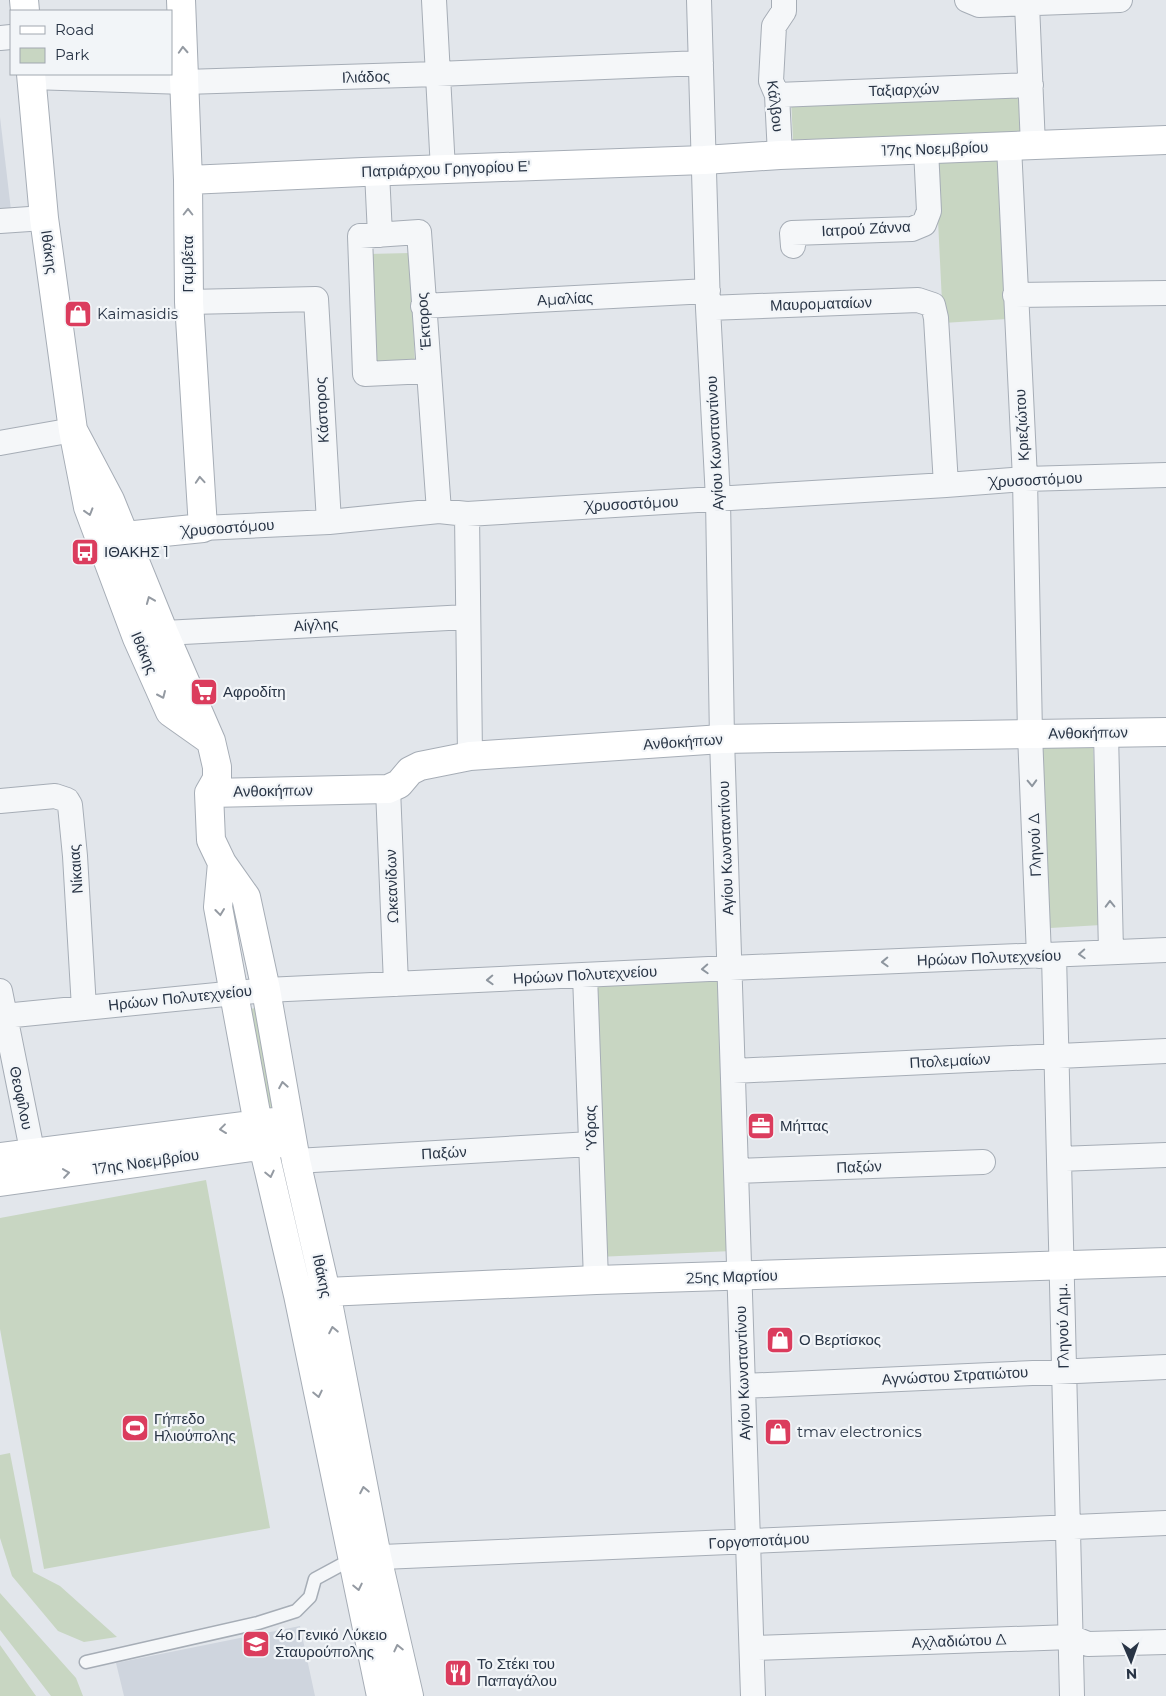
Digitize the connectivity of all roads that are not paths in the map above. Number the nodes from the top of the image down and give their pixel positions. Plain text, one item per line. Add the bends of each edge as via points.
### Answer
1 (181, 0) edge
2 (434, 0) edge
3 (699, 0) edge
4 (784, 0) edge
5 (1120, 0) edge
6 (967, 1) edge
7 (1027, 4) junction
8 (701, 63) junction
9 (436, 74) junction
10 (31, 75) edge
11 (185, 82) junction
12 (1031, 86) junction
13 (777, 96) junction
14 (1166, 140) edge
15 (1021, 146) junction
16 (926, 149) junction
17 (780, 155) junction
18 (704, 160) junction
19 (443, 170) junction
20 (377, 172) junction
21 (188, 180) junction
22 (44, 218) junction
23 (0, 221) edge
24 (380, 234) junction
25 (793, 239) dead end
26 (1166, 293) edge
27 (1015, 295) junction
28 (708, 300) junction
29 (188, 302) junction
30 (423, 306) junction
31 (428, 372) junction
32 (73, 430) junction
33 (0, 442) edge
34 (1166, 474) edge
35 (1025, 479) junction
36 (946, 486) junction
37 (718, 499) junction
38 (439, 511) junction
39 (467, 514) junction
40 (328, 522) junction
41 (203, 528) junction
42 (112, 540) junction
43 (467, 617) junction
44 (164, 633) junction
45 (1166, 732) edge
46 (1106, 733) junction
47 (1030, 734) junction
48 (722, 739) junction
49 (211, 741) junction
50 (470, 756) junction
51 (388, 789) junction
52 (209, 793) junction
53 (0, 801) edge
54 (222, 863) junction
55 (1166, 950) edge
56 (1111, 952) junction
57 (1046, 956) junction
58 (730, 968) junction
59 (586, 976) junction
60 (396, 984) junction
61 (266, 990) junction
62 (0, 991) edge
63 (234, 993) junction
64 (84, 1008) junction
65 (4, 1016) junction
66 (1166, 1051) edge
67 (1056, 1057) junction
68 (733, 1071) junction
69 (261, 1135) junction
70 (293, 1141) junction
71 (591, 1144) junction
72 (1166, 1155) edge
73 (0, 1156) edge
74 (1059, 1159) junction
75 (983, 1162) dead end
76 (35, 1164) junction
77 (736, 1171) junction
78 (0, 1182) edge
79 (1166, 1262) edge
80 (1062, 1266) junction
81 (740, 1276) junction
82 (596, 1280) junction
83 (326, 1292) junction
84 (298, 1295) junction
85 (1166, 1367) edge
86 (1064, 1372) junction
87 (743, 1386) junction
88 (1166, 1523) edge
89 (1068, 1527) junction
90 (748, 1542) junction
91 (364, 1558) junction
92 (1071, 1637) junction
93 (1166, 1642) edge
94 (752, 1648) junction
95 (86, 1662) dead end
96 (381, 1696) edge
97 (409, 1696) edge
98 (753, 1696) edge
99 (1072, 1696) edge

11 -> 1 street, Γαμβέτα
2 - 9 street
3 - 8 street, Αγίου Κωνσταντίνου
4 - 13 street, Κάλβου via 784,11 774,26 771,81
5 - 7 street
6 - 7 street via 979,5
7 - 12 street, Κριεζιώτου
8 - 9 street, Ιλιάδος
8 - 18 street, Αγίου Κωνσταντίνου
9 - 11 street, Ιλιάδος
9 - 19 street
10 - 11 street, Ιλιάδος
10 - 22 street, Ιθάκης
11 - 21 street, Γαμβέτα
12 - 13 street, Ταξιαρχών
12 - 15 street, Κριεζιώτου
13 - 17 street, Κάλβου
14 - 15 street, 17ης Νοεμβρίου
15 - 16 street, 17ης Νοεμβρίου
15 - 27 street, Κριεζιώτου
16 - 17 street, 17ης Νοεμβρίου
16 - 25 street, Ιατρού Ζάννα via 929,211 924,224 912,229
17 - 18 street, 17ης Νοεμβρίου
18 - 19 street, Πατριάρχου Γρηγορίου Ε'
18 - 28 street, Αγίου Κωνσταντίνου
19 - 20 street, Πατριάρχου Γρηγορίου Ε'
20 - 21 street, Πατριάρχου Γρηγορίου Ε'
20 - 24 street
29 -> 21 street, Γαμβέτα
22 - 23 street
22 - 32 street, Ιθάκης
24 - 30 street, Έκτορος via 419,232
24 - 31 street via 360,236 364,374
26 - 27 street
27 - 35 street, Κριεζιώτου
28 - 30 street, Αμαλίας
28 - 36 street, Μαυροματαίων via 793,295 918,300 933,305
28 - 37 street, Αγίου Κωνσταντίνου
29 - 40 street, Κάστορος via 316,299
41 -> 29 street, Γαμβέτα
30 - 31 street, Έκτορος
31 - 38 street, Έκτορος
32 - 33 street
32 - 42 street, Ιθάκης via 88,507
34 - 35 street, Χρυσοστόμου
35 - 36 street, Χρυσοστόμου
35 - 47 street, Κριεζιώτου
36 - 37 street, Χρυσοστόμου
37 - 39 street, Χρυσοστόμου
37 - 48 street, Αγίου Κωνσταντίνου
38 - 39 street, Χρυσοστόμου
38 - 40 street, Χρυσοστόμου
39 - 43 street
40 - 41 street, Χρυσοστόμου
41 - 42 street, Χρυσοστόμου
44 -> 42 street, Ιθάκης
42 -> 49 street, Ιθάκης via 137,638 170,712
43 - 44 street, Αίγλης
43 - 50 street
44 - 49 street, Ιθάκης
45 - 46 street, Ανθοκήπων
46 - 47 street, Ανθοκήπων
56 -> 46 street
47 - 48 street, Ανθοκήπων
47 -> 57 street, Γληνού Δ
48 - 50 street, Ανθοκήπων
48 - 58 street, Αγίου Κωνσταντίνου
49 - 52 street, Ιθάκης via 217,779
50 - 51 street, Ανθοκήπων via 420,766
51 - 52 street, Ανθοκήπων
51 - 60 street, Ωκεανίδων
52 - 54 street, Ιθάκης via 211,840
53 - 64 street, Νίκαιας via 55,796 68,800 75,856
54 - 61 street, Ιθάκης via 246,897
54 -> 63 street, Ιθάκης via 218,907
55 - 56 street, Ηρώων Πολυτεχνείου
56 -> 57 street, Ηρώων Πολυτεχνείου
57 -> 58 street, Ηρώων Πολυτεχνείου
57 - 67 street, Γληνού Δημ.
58 -> 59 street, Ηρώων Πολυτεχνείου
58 - 68 street, Αγίου Κωνσταντίνου
59 -> 60 street, Ηρώων Πολυτεχνείου
59 - 71 street, Ύδρας
60 - 61 street, Ηρώων Πολυτεχνείου
61 - 63 street, Ηρώων Πολυτεχνείου
70 -> 61 street, Ιθάκης
62 - 65 street, Θεοφίλου
63 - 64 street, Ηρώων Πολυτεχνείου
63 - 69 street, Ιθάκης
64 - 65 street, Ηρώων Πολυτεχνείου
65 - 76 street, Θεοφίλου
66 - 67 street, Πτολεμαίων
67 - 68 street, Πτολεμαίων
67 - 74 street, Γληνού Δημ.
68 - 77 street, Αγίου Κωνσταντίνου
69 - 70 street, 17ης Νοεμβρίου
69 - 76 street, 17ης Νοεμβρίου
69 -> 84 street, Ιθάκης
70 - 71 street, Παξών
70 - 83 street, Ιθάκης
71 - 82 street, Ύδρας
72 - 74 street
73 - 76 street, 17ης Νοεμβρίου
74 - 80 street, Γληνού Δημ.
75 - 77 street, Παξών
76 - 78 street, 17ης Νοεμβρίου
77 - 81 street, Αγίου Κωνσταντίνου
79 - 80 street, 25ης Μαρτίου
80 - 81 street, 25ης Μαρτίου
80 - 86 street, Γληνού Δημ.
81 - 82 street, 25ης Μαρτίου
81 - 87 street, Αγίου Κωνσταντίνου
82 - 83 street, 25ης Μαρτίου
83 - 84 street, 25ης Μαρτίου
91 -> 83 street, Ιθάκης
84 -> 91 street, Ιθάκης
85 - 86 street, Αγνώστου Στρατιώτου
86 - 87 street, Αγνώστου Στρατιώτου
86 - 89 street, Γληνού Δημ.
87 - 90 street, Αγίου Κωνσταντίνου
88 - 89 street, Γοργοποτάμου
89 - 90 street, Γοργοποτάμου
89 - 92 street, Γληνού Δημ.
90 - 91 street, Γοργοποτάμου
90 - 94 street, Αγίου Κωνσταντίνου
91 - 95 lane via 315,1580 310,1596 296,1611 258,1623
91 -> 96 street, Ιθάκης
97 -> 91 street, Ιθάκης
92 - 93 street, Αχλαδιώτου Δ via 1088,1644
92 - 94 street, Αχλαδιώτου Δ
92 - 99 street, Γληνού Δημ.
94 - 98 street, Αγίου Κωνσταντίνου

